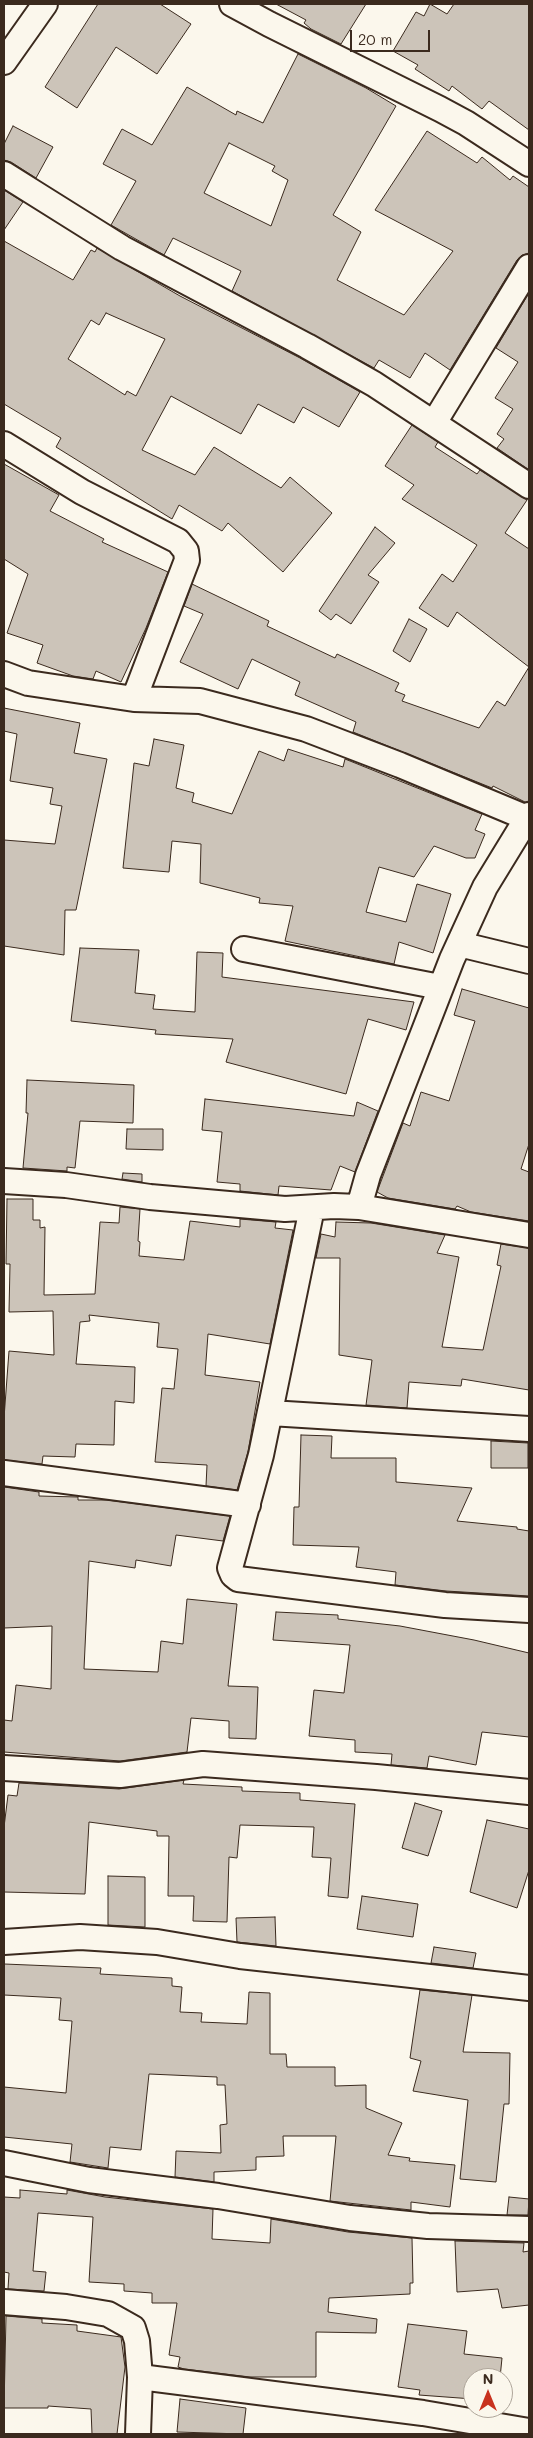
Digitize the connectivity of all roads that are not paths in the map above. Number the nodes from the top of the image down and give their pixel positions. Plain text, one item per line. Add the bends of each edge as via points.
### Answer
1 (45, 4) edge
2 (232, 4) edge
3 (4, 62) edge
4 (529, 164) edge
5 (4, 174) edge
6 (529, 267) edge
7 (434, 423) junction
8 (4, 444) edge
9 (529, 486) edge
10 (4, 674) edge
11 (134, 699) junction
12 (528, 817) edge
13 (459, 944) junction
14 (244, 949) dead end
15 (529, 961) edge
16 (440, 987) junction
17 (4, 1181) edge
18 (359, 1207) junction
19 (312, 1208) junction
20 (529, 1236) edge
21 (270, 1414) junction
22 (529, 1429) edge
23 (4, 1473) edge
24 (248, 1505) junction
25 (529, 1610) edge
26 (4, 1768) edge
27 (529, 1792) edge
28 (4, 1942) edge
29 (529, 1988) edge
30 (4, 2164) edge
31 (529, 2229) edge
32 (4, 2302) edge
33 (140, 2377) junction
34 (529, 2431) edge
35 (138, 2434) edge

1 - 3 street
2 - 4 street via 457,118
5 - 7 street via 122,248 308,346
6 - 7 street
7 - 9 street
8 - 11 street via 82,492 178,541 186,551 187,560
10 - 11 street via 28,683
11 - 12 street via 200,701 306,729
12 - 13 street via 485,887
13 - 15 street
13 - 16 street
14 - 16 street
16 - 18 street via 368,1175
17 - 19 street via 285,1209
18 - 19 street
18 - 20 street
19 - 21 street
21 - 22 street
21 - 24 street
23 - 24 street
24 - 25 street via 230,1568 238,1579 445,1604
26 - 27 street via 120,1775 203,1764 376,1776
28 - 29 street via 80,1937 157,1942 240,1956
30 - 31 street via 89,2180 218,2196 350,2218 428,2226
32 - 33 street via 66,2307 108,2314 123,2320 133,2328 137,2341
33 - 34 street via 423,2413
33 - 35 street

